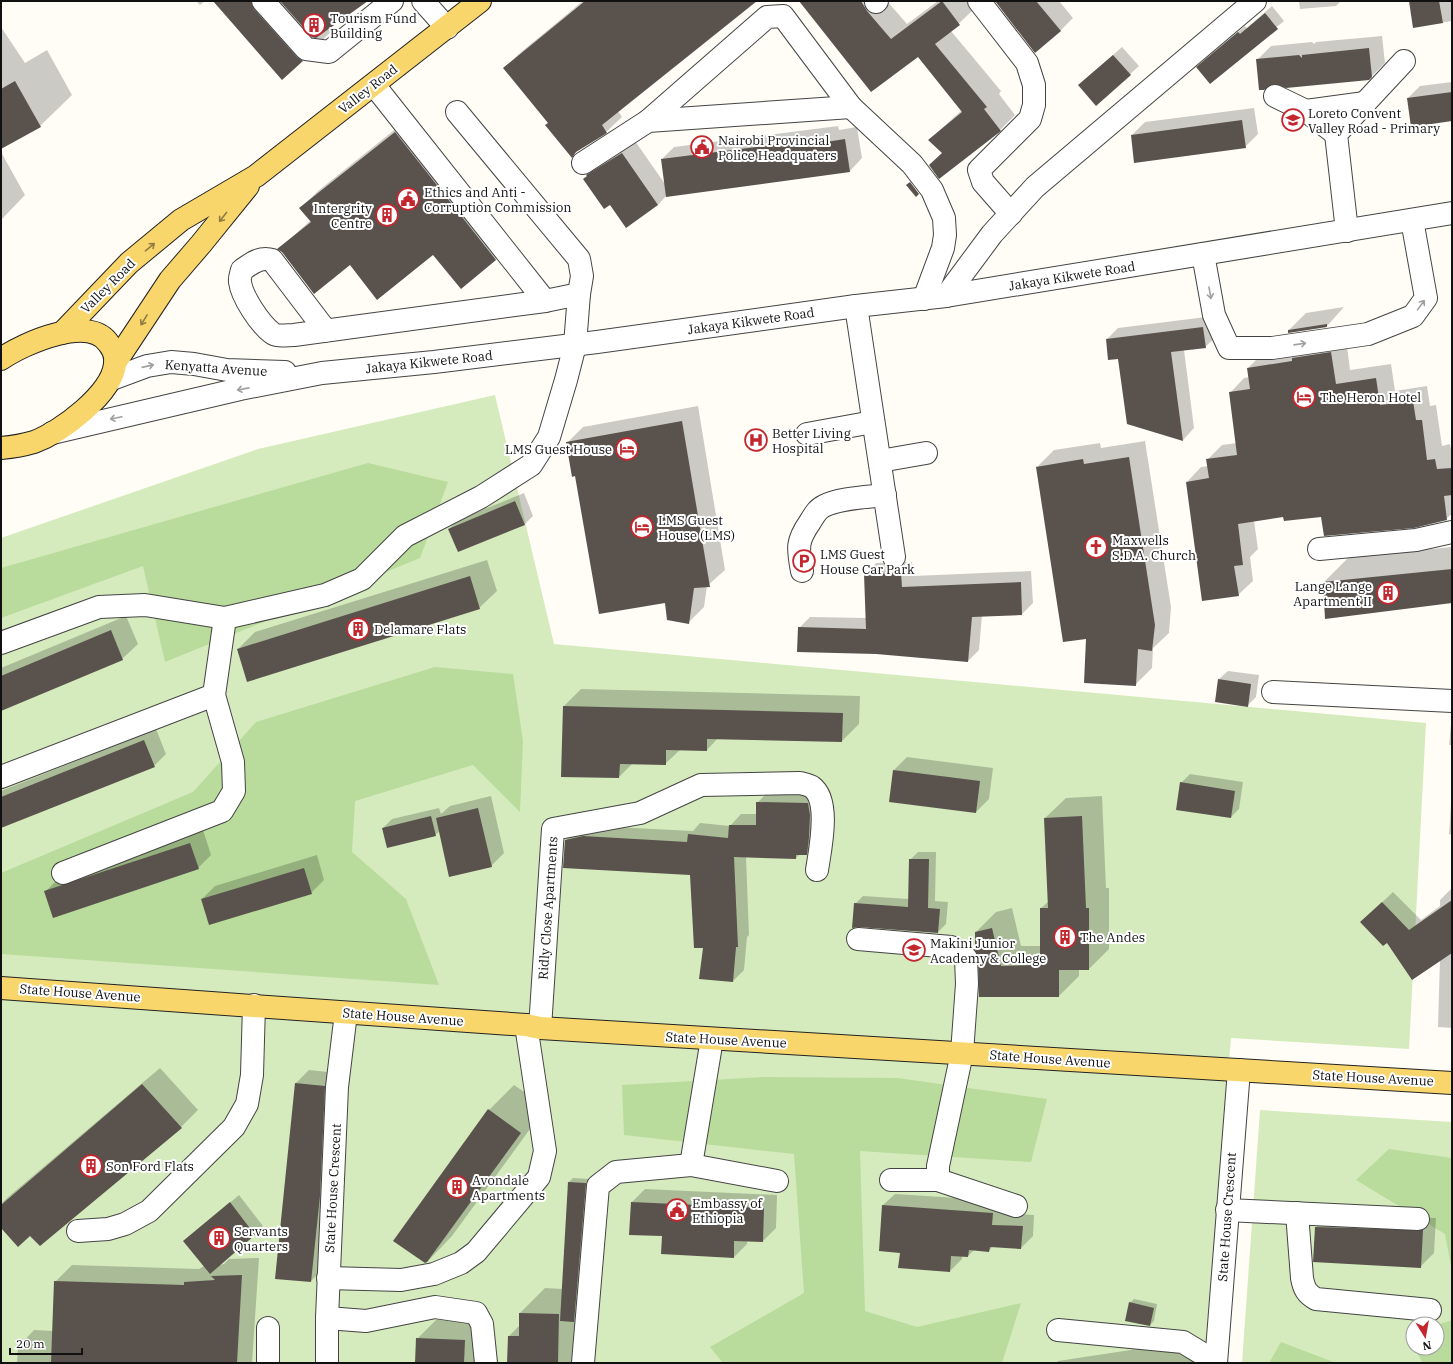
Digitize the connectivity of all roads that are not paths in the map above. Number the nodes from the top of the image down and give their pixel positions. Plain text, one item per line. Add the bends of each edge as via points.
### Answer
1 (263, 1) edge
2 (392, 1) edge
3 (423, 1) edge
4 (480, 1) edge
5 (979, 1) edge
6 (1255, 1) edge
7 (446, 28) junction
8 (1404, 60) dead end
9 (374, 85) junction
10 (1275, 96) dead end
11 (1365, 103) junction
12 (852, 107) junction
13 (1306, 111) junction
14 (457, 112) dead end
15 (648, 122) junction
16 (1336, 134) junction
17 (583, 163) dead end
18 (256, 176) junction
19 (1452, 213) edge
20 (1011, 214) junction
21 (1412, 220) junction
22 (1347, 231) junction
23 (1203, 254) junction
24 (579, 294) junction
25 (946, 296) junction
26 (924, 299) junction
27 (545, 301) junction
28 (856, 306) junction
29 (326, 331) dead end
30 (62, 333) junction
31 (574, 345) junction
32 (1, 359) edge
33 (113, 371) junction
34 (322, 373) junction
35 (874, 422) junction
36 (51, 434) junction
37 (807, 434) dead end
38 (4, 449) edge
39 (926, 453) dead end
40 (880, 461) junction
41 (885, 495) junction
42 (1452, 532) edge
43 (1319, 549) dead end
44 (894, 557) dead end
45 (802, 572) dead end
46 (225, 618) junction
47 (1, 643) edge
48 (1273, 692) dead end
49 (214, 695) junction
50 (1452, 701) edge
51 (1, 777) edge
52 (817, 870) dead end
53 (63, 873) dead end
54 (858, 939) dead end
55 (1, 988) edge
56 (254, 1005) junction
57 (346, 1014) junction
58 (533, 1027) junction
59 (712, 1039) junction
60 (962, 1053) junction
61 (1238, 1070) junction
62 (1452, 1083) edge
63 (691, 1165) junction
64 (891, 1180) dead end
65 (938, 1180) junction
66 (777, 1181) dead end
67 (1016, 1206) dead end
68 (1227, 1210) junction
69 (1297, 1213) junction
70 (1418, 1219) dead end
71 (78, 1231) dead end
72 (328, 1278) junction
73 (1430, 1310) dead end
74 (327, 1318) junction
75 (268, 1328) dead end
76 (1058, 1330) dead end
77 (1185, 1353) edge
78 (1216, 1362) edge
79 (268, 1363) edge
80 (327, 1363) edge
81 (486, 1363) edge
82 (583, 1363) edge

1 - 2 street via 306,49 329,52
3 - 7 street
4 - 7 main road, Valley Road
5 - 20 street via 1027,63 1034,85 1034,105 1030,119 979,170 982,182
6 - 20 street via 1035,187
7 - 9 main road, Valley Road
8 - 11 street
9 - 18 main road, Valley Road
9 - 27 street
10 - 13 street
11 - 13 street
11 - 16 street
12 - 15 street
12 - 15 street via 783,16 767,17
12 - 26 street via 912,164 932,190 944,218 945,235 942,248
13 - 16 street
14 - 24 street via 579,259 582,276
15 - 17 street
16 - 22 street
30 -> 18 main road, Valley Road via 129,263 181,220
18 -> 33 main road, Valley Road via 170,280
19 - 21 street, Jakaya Kikwete Road
20 - 25 street via 992,234
21 - 22 street, Jakaya Kikwete Road
23 -> 21 street via 1214,315 1229,348 1272,348 1368,334 1413,316 1426,298
22 - 23 street, Jakaya Kikwete Road
23 - 25 street, Jakaya Kikwete Road
24 - 27 street
24 - 31 street
25 - 26 street, Jakaya Kikwete Road
26 - 28 street, Jakaya Kikwete Road
27 - 29 street
28 - 31 street, Jakaya Kikwete Road
28 - 35 street
30 - 32 main road via 36,341
30 - 33 main road via 85,330 96,332 106,338 113,349
31 - 34 street, Jakaya Kikwete Road
31 - 46 street via 549,437 532,465 481,497 405,536 362,579 325,595
33 -> 34 street, Kenyatta Avenue via 172,362 227,370
33 - 36 main road, Valley Road via 102,392
34 -> 36 street, Jakaya Kikwete Road via 240,389
35 - 37 street
35 - 40 street
36 - 38 main road, Valley Road via 34,442
39 - 40 street
40 - 41 street
41 - 44 street
41 - 45 street via 837,502 824,505 818,510 800,536 798,544
42 - 43 street via 1416,540
46 - 47 street via 145,605 99,607
46 - 49 street
48 - 50 street
49 - 51 street
49 - 53 street via 233,762 234,791 222,811
52 - 58 street, Ridly Close Apartments via 824,824 818,795 812,787 800,783 701,785 640,813 553,829
54 - 60 street via 951,947 966,958 967,984
55 - 56 main road, State House Avenue
56 - 57 main road, State House Avenue
56 - 71 street via 252,1075 247,1104 234,1127 149,1211 125,1224 108,1229
57 - 58 main road, State House Avenue
57 - 72 street, State House Crescent via 337,1087
58 - 59 main road, State House Avenue
58 - 72 street via 545,1151 538,1177 476,1252 461,1263 434,1274 401,1280
59 - 60 main road, State House Avenue
59 - 63 street
60 - 61 main road, State House Avenue
60 - 65 street via 938,1166
61 - 62 main road, State House Avenue
61 - 68 street, State House Crescent
63 - 66 street
63 - 82 street via 616,1172 598,1186
64 - 65 street
65 - 67 street
68 - 69 street
68 - 78 street, State House Crescent
69 - 70 street
69 - 73 street via 1302,1278 1309,1295 1316,1298
72 - 74 street, State House Crescent
74 - 80 street, State House Crescent
74 - 81 street via 366,1321 435,1307 476,1313 482,1324
75 - 79 street
76 - 77 street
77 - 78 street

